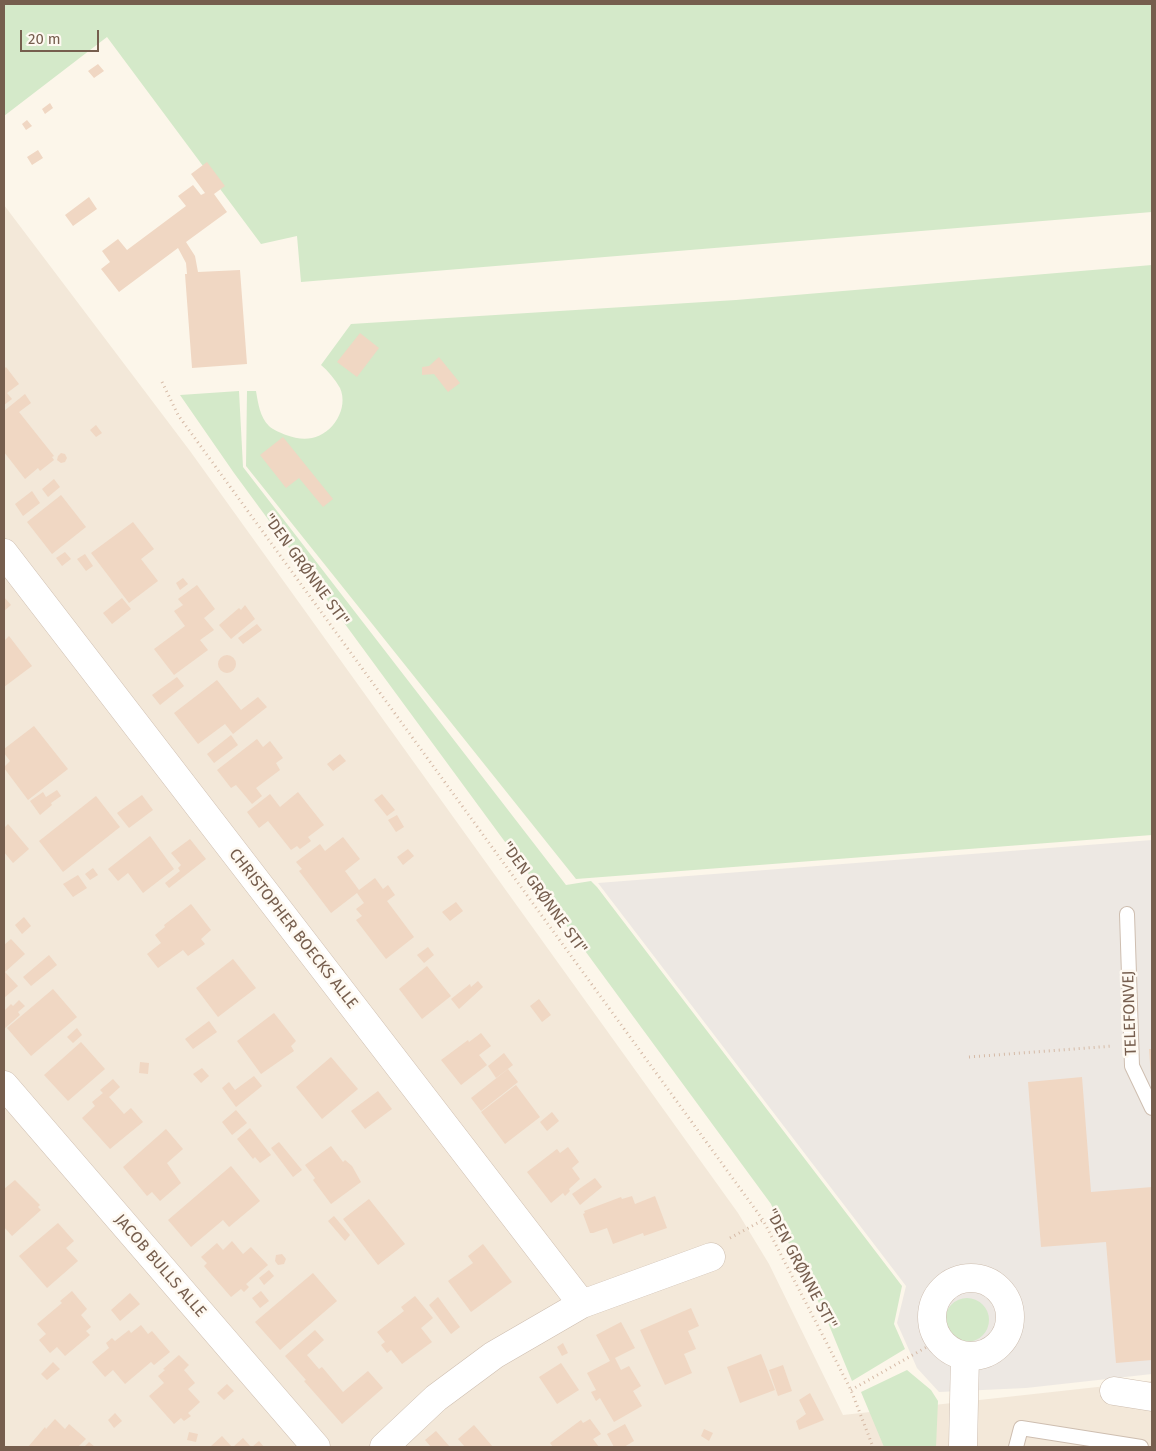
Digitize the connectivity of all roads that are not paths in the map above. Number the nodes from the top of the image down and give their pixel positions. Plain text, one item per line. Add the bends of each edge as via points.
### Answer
1 (4, 553) edge
2 (1127, 914) dead end
3 (4, 1085) edge
4 (1152, 1108) edge
5 (711, 1257) road end
6 (582, 1304) junction
7 (965, 1356) junction
8 (1114, 1391) dead end
9 (1152, 1397) edge
10 (316, 1447) edge
11 (384, 1447) edge
12 (963, 1447) edge
13 (1016, 1447) edge
14 (1141, 1447) edge

1 - 6 street, CHRISTOPHER BOECKS ALLE
2 - 4 lane, TELEFONVEJ via 1132,1066
3 - 10 street, JACOB BULLS ALLE
5 - 6 street
6 - 11 street via 494,1355 436,1398
7 - 7 street via 955,1353 939,1340 932,1324 933,1306 947,1285 959,1279 986,1280 1004,1296 1009,1308 1007,1333 990,1351 978,1356
7 - 12 street
8 - 9 street
13 - 14 lane via 1021,1428

